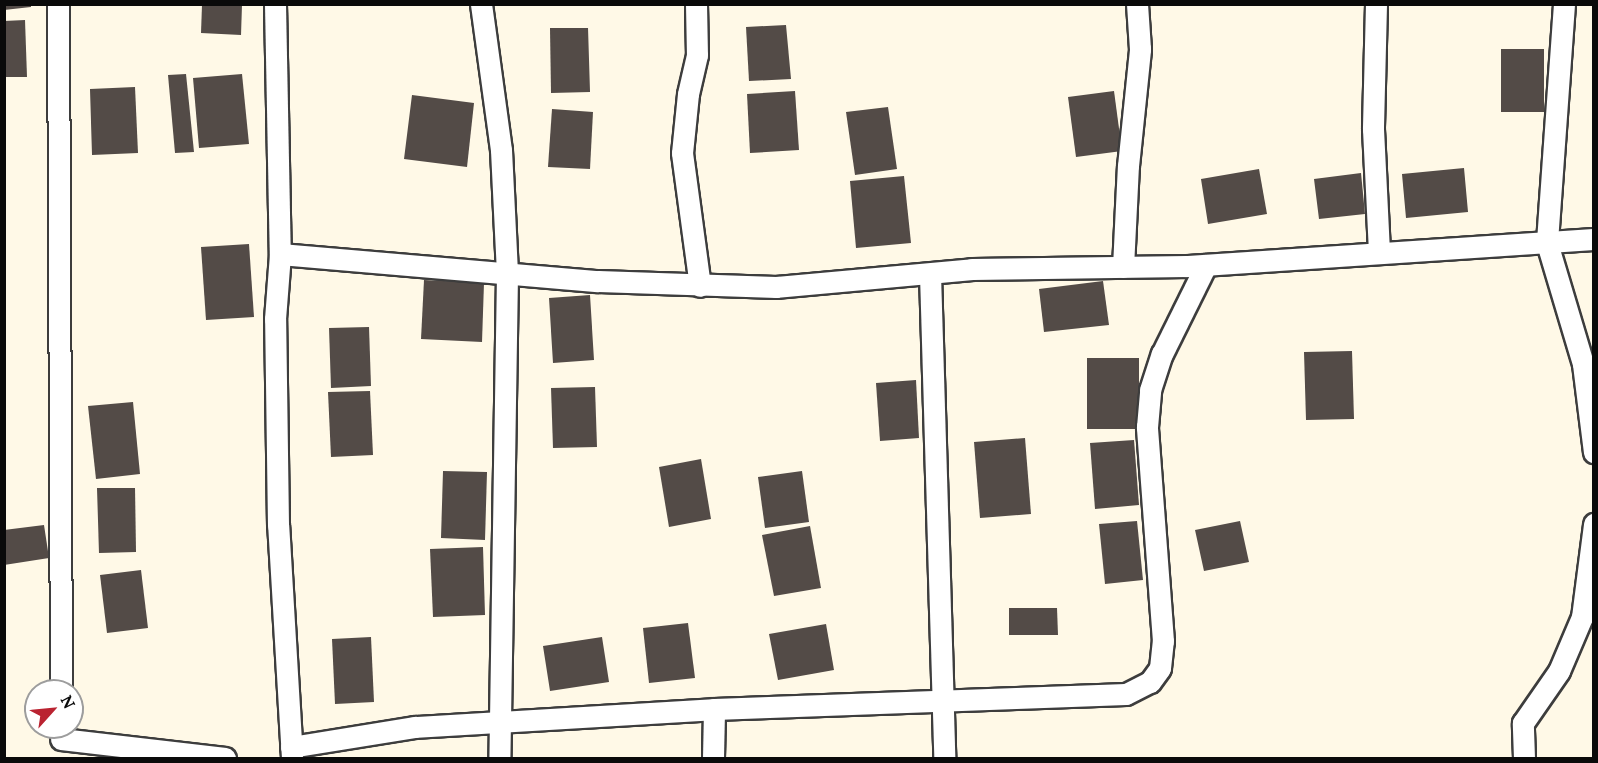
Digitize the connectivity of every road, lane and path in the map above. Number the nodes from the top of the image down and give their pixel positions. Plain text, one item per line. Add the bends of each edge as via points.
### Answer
1 (58, 4) edge
2 (275, 4) edge
3 (481, 4) edge
4 (696, 4) edge
5 (1137, 4) edge
6 (1376, 4) edge
7 (1564, 4) edge
8 (1593, 239) edge
9 (1547, 243) junction
10 (1379, 253) junction
11 (280, 254) junction
12 (1206, 265) junction
13 (1123, 267) junction
14 (507, 274) junction
15 (930, 274) junction
16 (700, 286) junction
17 (1593, 452) edge
18 (1593, 524) edge
19 (61, 679) edge
20 (942, 702) junction
21 (714, 709) junction
22 (499, 723) junction
23 (61, 742) edge
24 (292, 753) edge
25 (225, 759) edge
26 (499, 759) edge
27 (712, 759) edge
28 (944, 759) edge
29 (1524, 759) edge

1 - 19 street
2 - 11 street
3 - 14 street via 501,150
4 - 16 street via 697,55 682,153
5 - 13 street via 1140,49
6 - 10 street via 1373,129
7 - 9 street
8 - 9 street
9 - 10 street
9 - 17 street via 1583,364
10 - 12 street
11 - 14 street
11 - 24 street via 275,319 278,513
12 - 13 street
12 - 20 street via 1162,354 1150,390 1147,427 1164,641 1160,668 1150,682 1126,694
13 - 15 street via 1012,267
14 - 16 street
14 - 22 street
15 - 16 street via 776,287
15 - 20 street
18 - 29 street via 1582,617 1559,670 1523,723
20 - 21 street
20 - 28 street
21 - 22 street
21 - 27 street
22 - 24 street via 415,727
22 - 26 street
23 - 25 street

